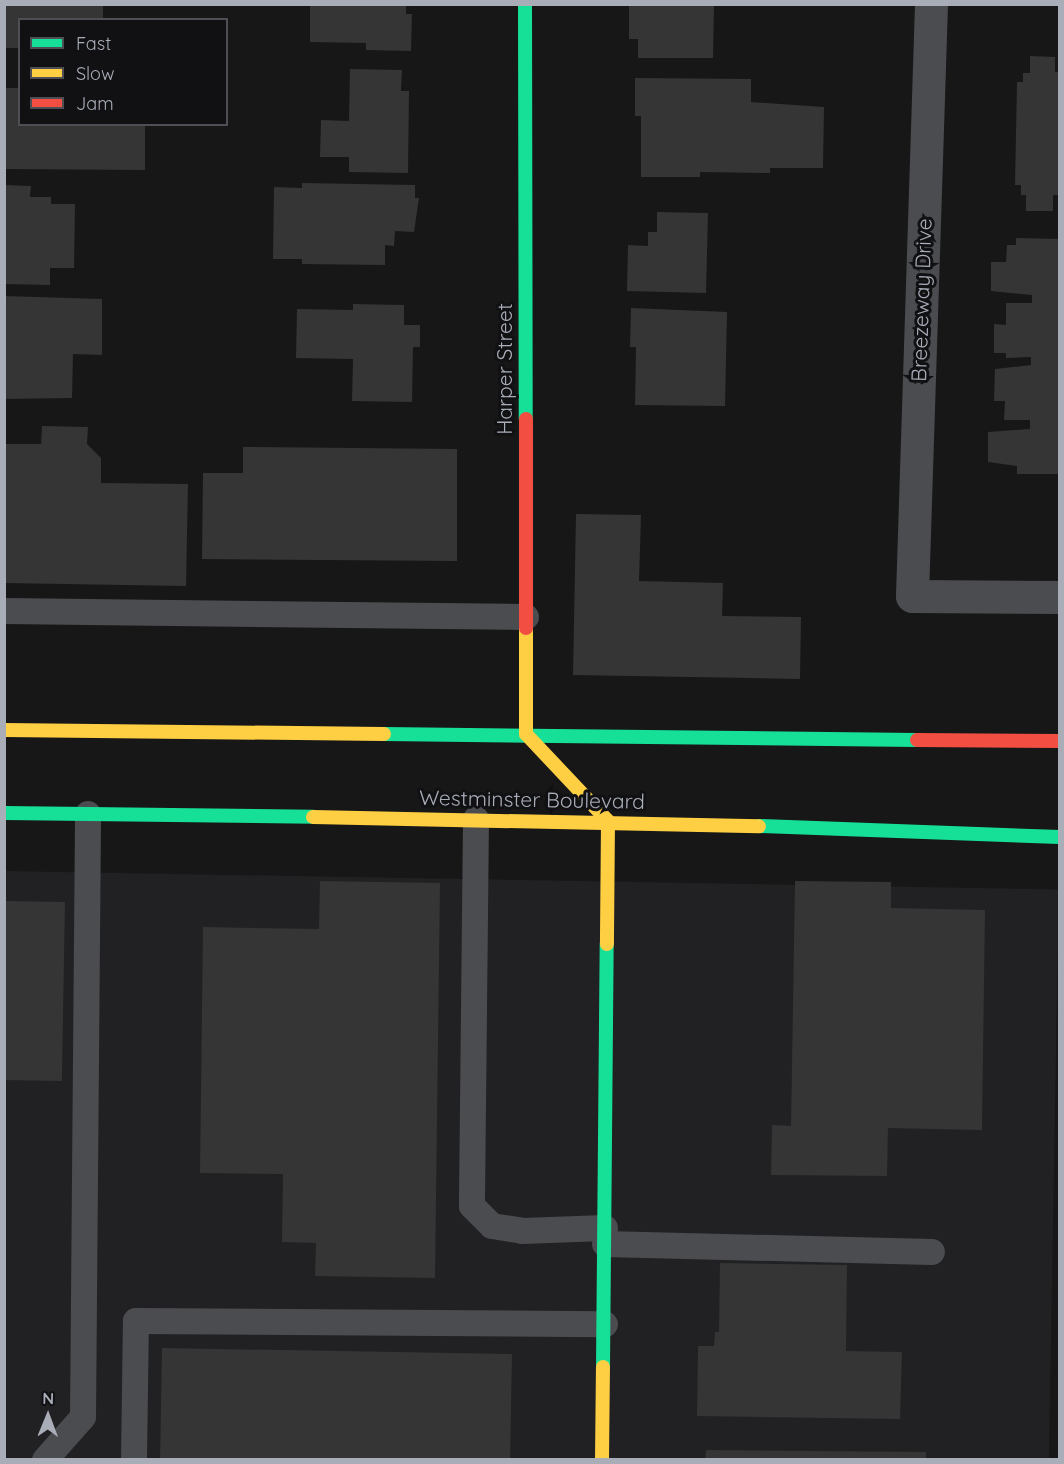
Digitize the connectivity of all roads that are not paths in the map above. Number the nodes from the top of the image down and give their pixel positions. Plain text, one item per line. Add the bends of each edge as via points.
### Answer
1 (525, 4) edge
2 (931, 4) edge
3 (1059, 597) edge
4 (4, 612) edge
5 (526, 617) junction
6 (4, 730) edge
7 (526, 734) junction
8 (1059, 741) edge
9 (4, 813) edge
10 (88, 814) junction
11 (476, 819) junction
12 (608, 821) junction
13 (1059, 837) edge
14 (605, 1236) junction
15 (932, 1252) dead end
16 (605, 1324) junction
17 (50, 1457) edge
18 (134, 1460) edge
19 (602, 1460) edge

1 - 5 main road, Harper Street
2 - 3 street, Breezeway Drive via 912,596
4 - 5 lane
5 - 7 main road, Harper Street
6 - 7 main road
7 - 8 main road
7 - 12 main road
9 - 10 main road, Westminster Boulevard
10 - 11 main road, Westminster Boulevard
10 - 17 lane via 83,1417
11 - 12 main road, Westminster Boulevard
11 - 14 lane via 472,1206 492,1226
12 - 13 main road, Westminster Boulevard
12 - 14 main road
14 - 15 lane
14 - 16 main road
16 - 18 lane via 136,1321
16 - 19 main road

